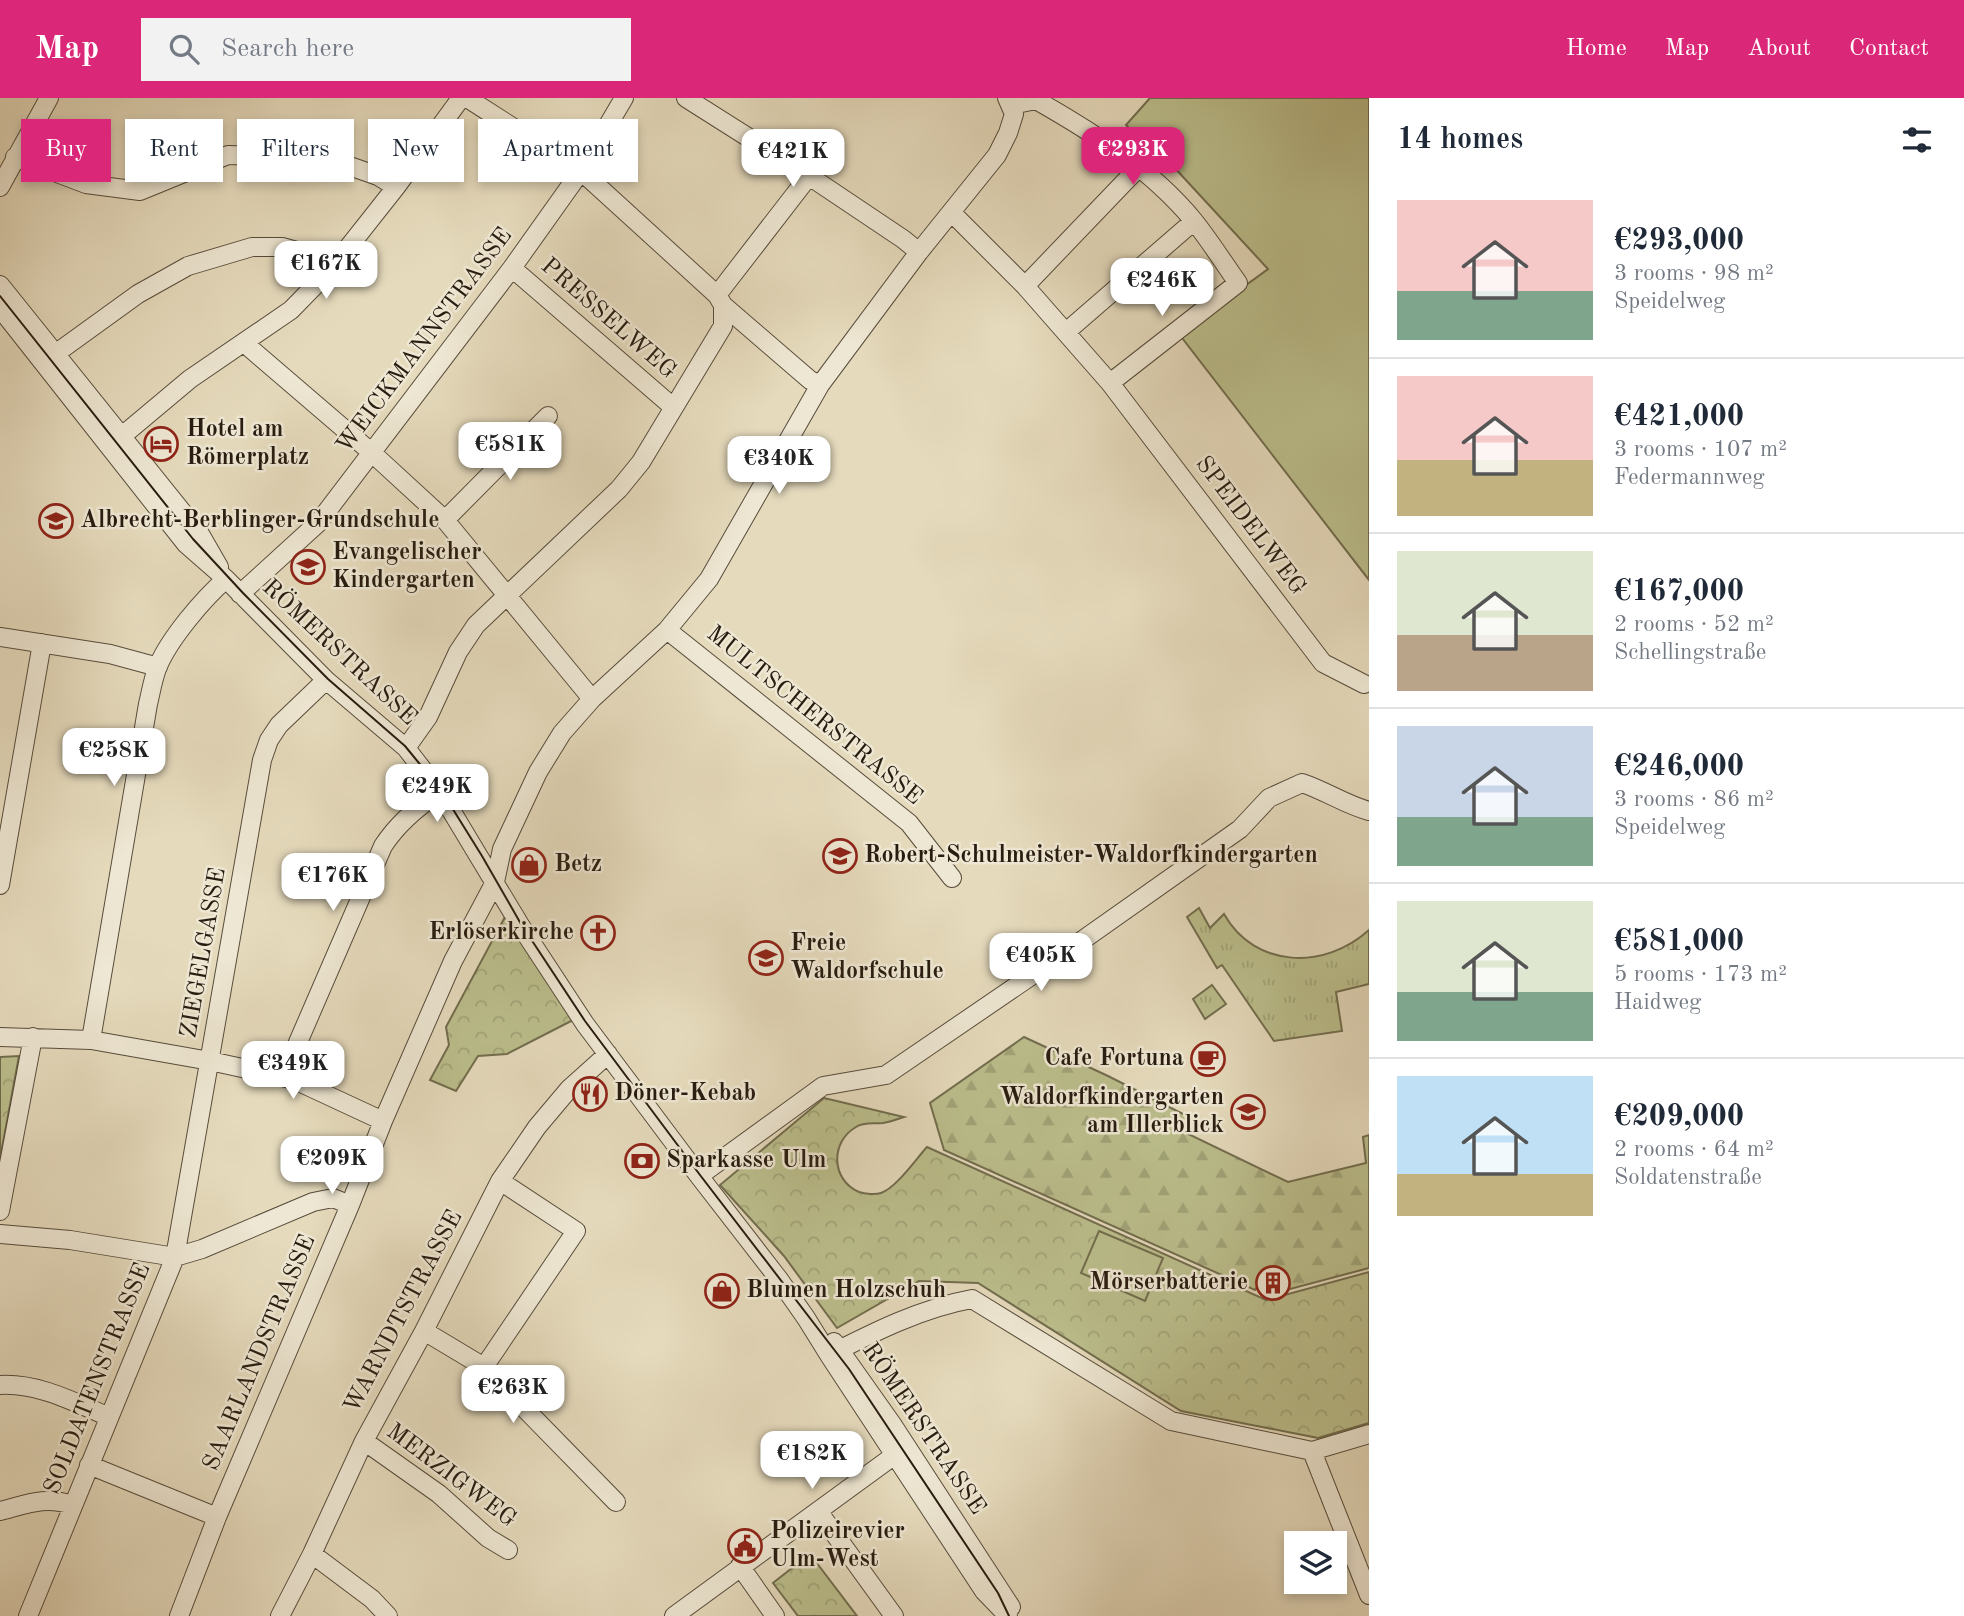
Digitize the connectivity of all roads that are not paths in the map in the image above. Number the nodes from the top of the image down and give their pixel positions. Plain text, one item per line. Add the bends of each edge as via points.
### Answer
1 (49, 98) edge
2 (461, 98) edge
3 (467, 98) edge
4 (624, 98) edge
5 (686, 98) edge
6 (1009, 102) edge
7 (500, 119) edge
8 (612, 119) edge
9 (15, 157) junction
10 (1139, 167) junction
11 (809, 176) junction
12 (1, 182) edge
13 (573, 182) edge
14 (593, 182) edge
15 (396, 187) junction
16 (952, 213) junction
17 (1194, 221) junction
18 (919, 252) junction
19 (332, 268) junction
20 (512, 268) junction
21 (0, 285) edge
22 (1025, 286) junction
23 (720, 300) junction
24 (0, 308) edge
25 (1066, 332) junction
26 (244, 342) junction
27 (55, 354) junction
28 (1110, 383) junction
29 (820, 385) junction
30 (673, 407) junction
31 (548, 416) dead end
32 (122, 436) junction
33 (371, 452) junction
34 (444, 520) junction
35 (226, 579) junction
36 (240, 594) junction
37 (507, 596) junction
38 (667, 630) junction
39 (0, 637) edge
40 (42, 643) junction
41 (158, 667) junction
42 (326, 680) junction
43 (1364, 684) dead end
44 (592, 699) junction
45 (405, 748) junction
46 (440, 792) junction
47 (1369, 811) edge
48 (951, 878) dead end
49 (495, 882) junction
50 (0, 885) edge
51 (0, 1037) edge
52 (33, 1037) junction
53 (91, 1040) junction
54 (608, 1054) junction
55 (210, 1061) junction
56 (283, 1077) junction
57 (383, 1121) junction
58 (699, 1176) junction
59 (500, 1181) junction
60 (350, 1205) junction
61 (0, 1211) edge
62 (0, 1234) edge
63 (175, 1257) junction
64 (424, 1331) junction
65 (834, 1352) junction
66 (484, 1367) junction
67 (0, 1385) edge
68 (109, 1417) junction
69 (1369, 1434) edge
70 (364, 1441) junction
71 (900, 1450) junction
72 (1312, 1451) junction
73 (89, 1465) junction
74 (615, 1502) dead end
75 (73, 1505) junction
76 (0, 1511) edge
77 (818, 1511) junction
78 (217, 1517) junction
79 (508, 1550) dead end
80 (312, 1554) junction
81 (740, 1566) junction
82 (1369, 1595) edge
83 (28, 1616) edge
84 (179, 1616) edge
85 (280, 1616) edge
86 (388, 1616) edge
87 (674, 1616) edge
88 (775, 1616) edge
89 (894, 1616) edge
90 (1008, 1616) edge
91 (1016, 1616) edge

1 - 9 street
2 - 15 street
3 - 7 street
4 - 8 street, WEICKMANNSTRASSE
5 - 11 street
6 - 10 street via 1036,100
6 - 16 street, SAARLANDSTRASSE via 1014,114 997,155
9 - 12 street
9 - 15 street via 86,184 140,191 228,155 338,162
10 - 17 street
10 - 22 street
11 - 18 street
11 - 23 street
13 - 20 street, WEICKMANNSTRASSE
14 - 23 street
15 - 19 street
16 - 18 street, SAARLANDSTRASSE
16 - 22 street, SPEIDELWEG
17 - 25 street
17 - 28 street via 1238,282
18 - 29 street, SAARLANDSTRASSE
19 - 26 street via 291,310
19 - 27 street via 282,247 252,247 188,266 138,293
20 - 30 street, PRESSELWEG
20 - 33 street, WEICKMANNSTRASSE
21 - 27 street, RÖMERSTRASSE
22 - 25 street, SPEIDELWEG
23 - 29 street
23 - 30 street via 723,326
24 - 35 street, RÖMERSTRASSE via 186,544
25 - 28 street, SPEIDELWEG
26 - 32 street via 190,379
26 - 33 street
27 - 32 street, RÖMERSTRASSE
28 - 43 street, SPEIDELWEG via 1323,663
29 - 38 street, SAARLANDSTRASSE via 709,579
30 - 37 street via 641,463
31 - 34 street
32 - 35 street, RÖMERSTRASSE via 200,534
33 - 34 street
33 - 36 street, WEICKMANNSTRASSE via 318,523
34 - 37 street
35 - 36 street, RÖMERSTRASSE
35 - 41 street via 206,598
36 - 42 street, RÖMERSTRASSE
37 - 44 street
37 - 45 street via 476,625 428,717
38 - 44 street, SAARLANDSTRASSE
38 - 48 street, MULTSCHERSTRASSE via 909,823
39 - 40 street
40 - 41 street
40 - 50 street
41 - 53 street
42 - 45 street, RÖMERSTRASSE
42 - 55 street, ZIEGELGASSE via 279,726 262,760
44 - 49 street, SAARLANDSTRASSE via 562,733 538,772 502,849
45 - 46 street, RÖMERSTRASSE
46 - 49 street, RÖMERSTRASSE
46 - 56 street via 395,828 383,846
47 - 58 street via 1302,783 1269,798 1240,829 886,1075 823,1086
49 - 54 street, RÖMERSTRASSE
49 - 57 street, SAARLANDSTRASSE via 453,961
51 - 52 street
52 - 53 street
52 - 61 street
53 - 55 street
54 - 58 street, RÖMERSTRASSE
54 - 59 street, WARNDTSTRASSE via 569,1089
55 - 56 street
55 - 63 street, ZIEGELGASSE
56 - 57 street
57 - 60 street, SAARLANDSTRASSE
58 - 65 street, RÖMERSTRASSE
59 - 64 street, WARNDTSTRASSE
59 - 66 street via 576,1231
60 - 63 street, SOLDATENSTRASSE via 333,1198 313,1202
60 - 78 street, SAARLANDSTRASSE
62 - 63 street
63 - 68 street, SOLDATENSTRASSE
64 - 66 street
64 - 70 street, WARNDTSTRASSE
65 - 71 street, RÖMERSTRASSE
65 - 72 street via 902,1320 972,1299 1171,1421
66 - 74 street
67 - 68 street via 43,1390
68 - 73 street, SOLDATENSTRASSE
69 - 72 street
70 - 79 street, MERZIGWEG
70 - 80 street, WARNDTSTRASSE
71 - 77 street
71 - 90 street, RÖMERSTRASSE via 984,1591
71 - 91 street, RÖMERSTRASSE
72 - 82 street
73 - 75 street, SOLDATENSTRASSE
73 - 78 street
75 - 76 street via 44,1500
75 - 83 street, SOLDATENSTRASSE
77 - 81 street
77 - 89 street
78 - 84 street, SAARLANDSTRASSE
80 - 85 street, WARNDTSTRASSE
80 - 86 street
81 - 87 street
81 - 88 street

